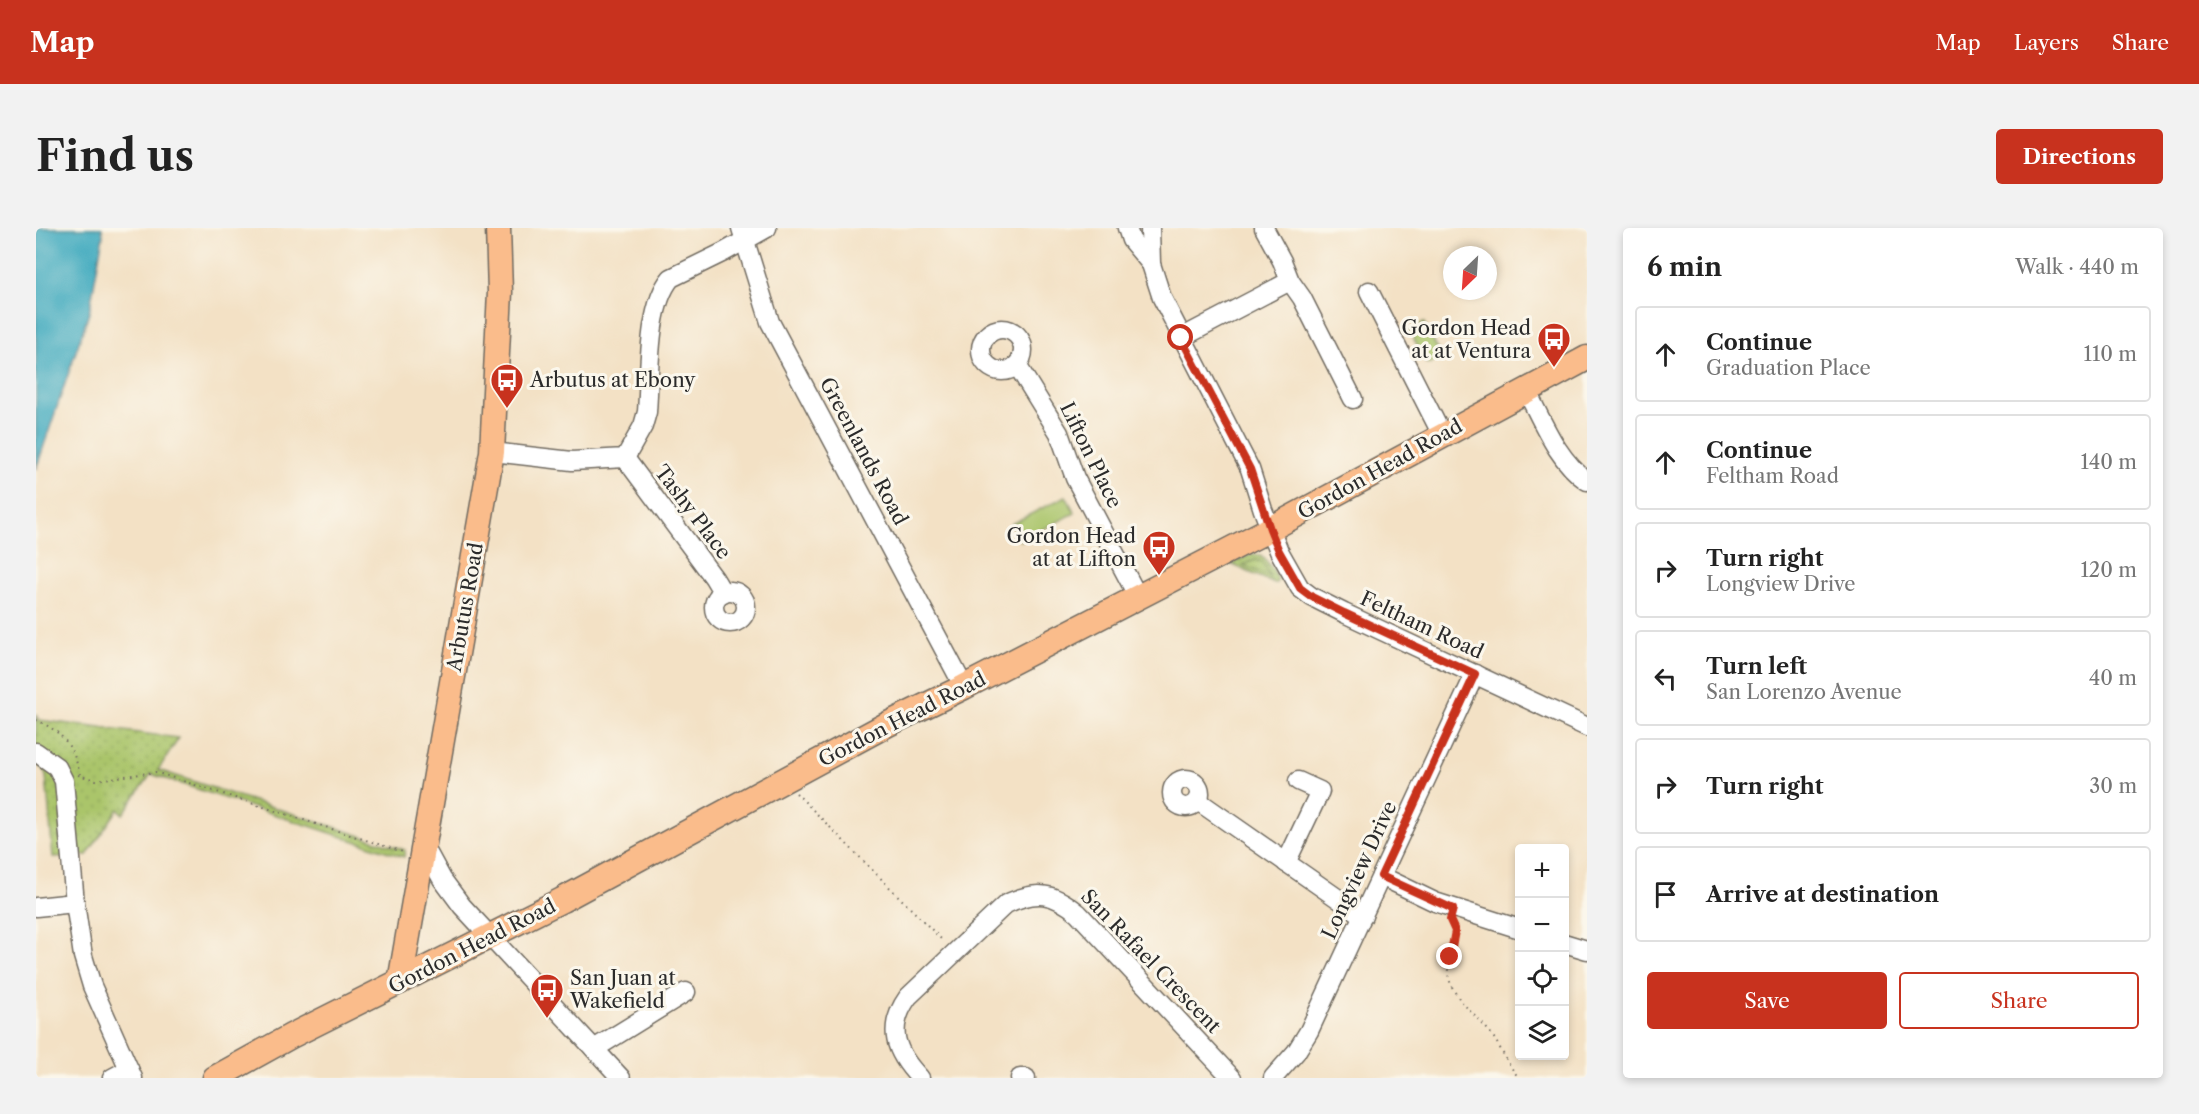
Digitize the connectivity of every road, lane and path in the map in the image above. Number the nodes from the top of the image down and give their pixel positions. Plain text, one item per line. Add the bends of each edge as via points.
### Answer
1 (498, 228) edge
2 (767, 228) edge
3 (1127, 228) edge
4 (1150, 228) edge
5 (1264, 228) edge
6 (743, 234) edge
7 (1151, 264) junction
8 (1290, 281) junction
9 (1369, 291) dead end
10 (1181, 338) junction
11 (1587, 358) edge
12 (1017, 365) dead end
13 (1526, 390) junction
14 (1353, 399) dead end
15 (1442, 435) junction
16 (492, 452) junction
17 (625, 458) junction
18 (1587, 481) edge
19 (1270, 529) junction
20 (723, 593) dead end
21 (1138, 597) junction
22 (1475, 674) junction
23 (964, 687) junction
24 (36, 720) edge
25 (1587, 727) edge
26 (36, 752) edge
27 (72, 778) junction
28 (783, 780) junction
29 (1298, 781) dead end
30 (1198, 801) dead end
31 (423, 852) junction
32 (1286, 863) junction
33 (1381, 876) junction
34 (75, 903) junction
35 (36, 907) edge
36 (1453, 909) junction
37 (1363, 916) junction
38 (1515, 928) edge
39 (490, 935) junction
40 (1569, 945) edge
41 (1587, 950) edge
42 (954, 953) junction
43 (400, 982) junction
44 (686, 992) dead end
45 (594, 1049) junction
46 (131, 1073) edge
47 (611, 1075) edge
48 (112, 1078) edge
49 (215, 1078) edge
50 (920, 1078) edge
51 (1020, 1078) edge
52 (1026, 1078) edge
53 (1232, 1078) edge
54 (1273, 1078) edge
55 (1520, 1078) edge

1 - 16 main road, Arbutus Road via 500,292
2 - 6 street
3 - 7 street via 1131,240
4 - 7 street
5 - 8 street
6 - 17 street via 724,252 666,284 656,305 647,412
6 - 23 street, Greenlands Road via 770,322
7 - 10 street, Feltham Road
8 - 10 street
8 - 14 street
9 - 15 street
10 - 19 street, Feltham Road via 1250,469
11 - 13 main road, Gordon Head Road
12 - 21 street, Lifton Place via 1059,433 1075,478
13 - 15 main road, Gordon Head Road
13 - 18 street via 1564,460
15 - 19 main road, Gordon Head Road
16 - 17 street via 572,461
16 - 31 main road, Arbutus Road
17 - 20 street, Tashy Place
19 - 21 main road, Gordon Head Road
19 - 22 street, Feltham Road via 1300,588 1312,597
21 - 23 main road, Gordon Head Road
22 - 25 street, Feltham Road
22 - 33 street, Longview Drive
23 - 28 main road, Gordon Head Road
24 - 27 path via 61,734 76,760
26 - 27 street
27 - 31 path via 96,780 155,772
27 - 34 street
28 - 39 main road, Gordon Head Road
28 - 42 path
29 - 32 street via 1320,791
30 - 32 street
31 - 39 street via 462,906
31 - 43 main road, Arbutus Road
32 - 37 street
33 - 36 street
33 - 37 street, Longview Drive
34 - 35 street
34 - 46 street via 92,986
36 - 38 street
36 - 55 path via 1450,920 1455,931 1448,972 1454,991 1492,1036
37 - 54 street, Longview Drive via 1309,1031
39 - 43 main road, Gordon Head Road
39 - 45 street
40 - 41 street
42 - 50 street, San Rafael Crescent via 908,997 895,1020 899,1050
42 - 53 street, San Rafael Crescent via 1006,904 1036,894 1055,897 1078,913
43 - 49 main road, Gordon Head Road
44 - 45 street
45 - 47 street
46 - 48 street
51 - 52 street

